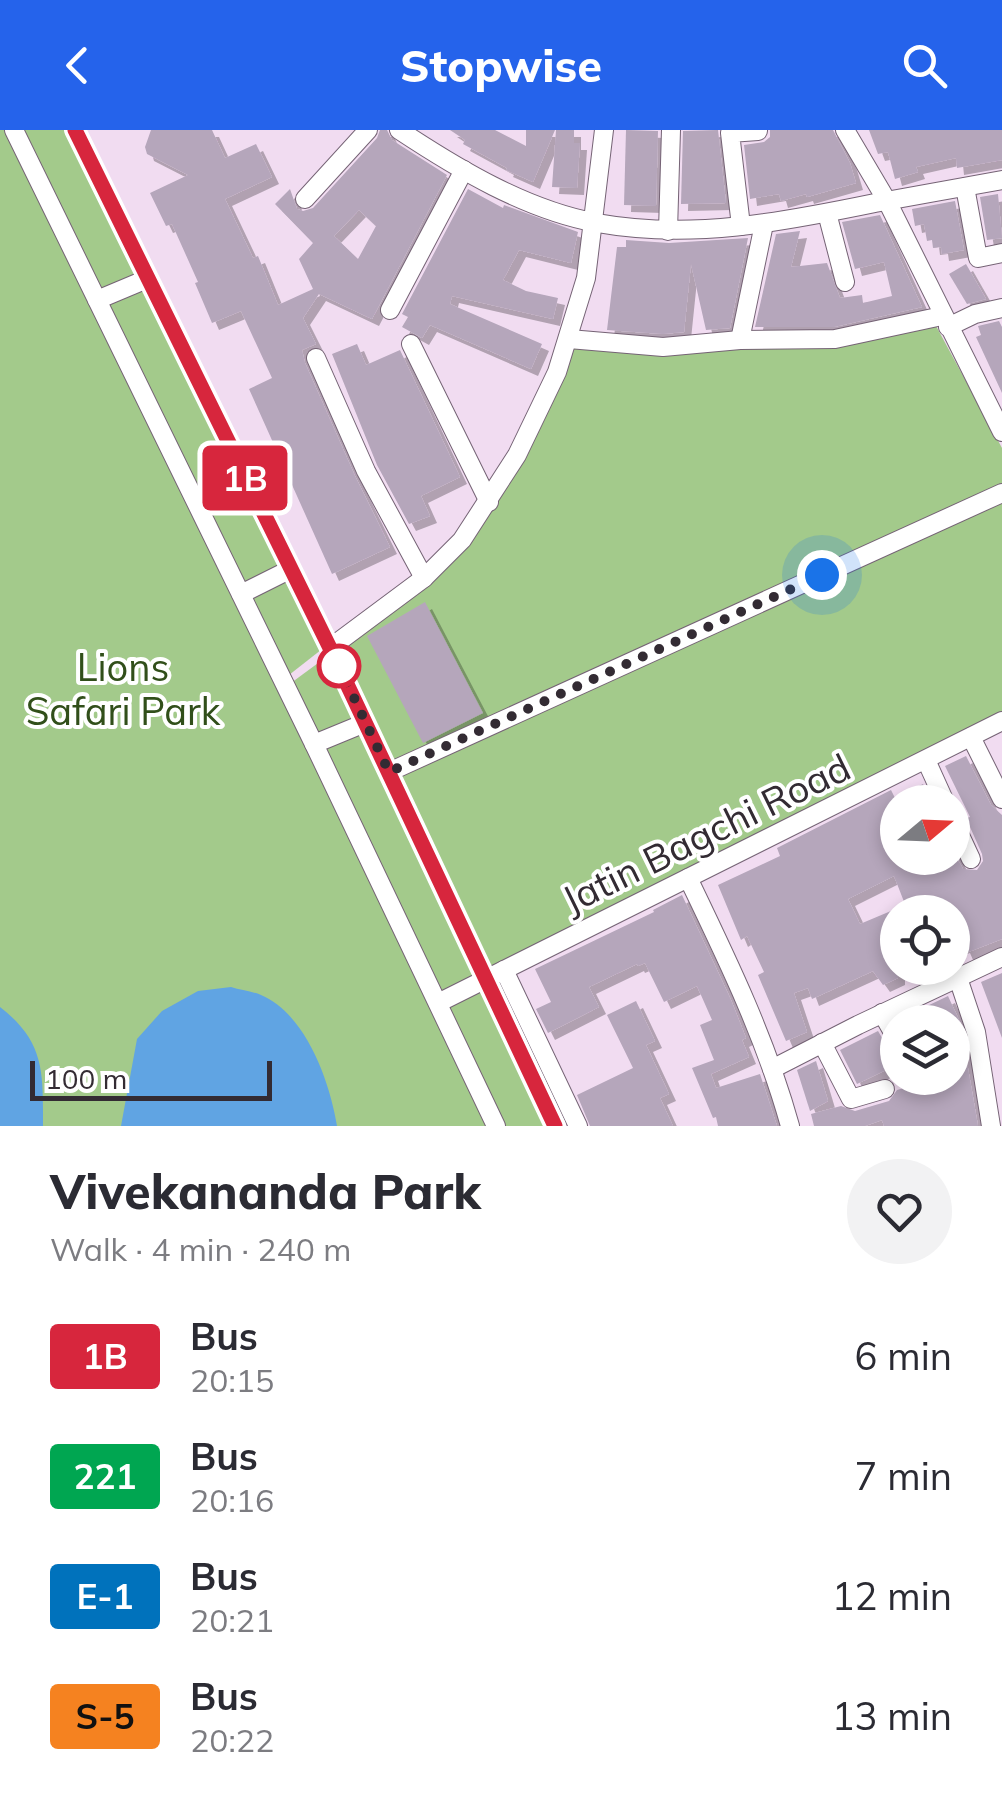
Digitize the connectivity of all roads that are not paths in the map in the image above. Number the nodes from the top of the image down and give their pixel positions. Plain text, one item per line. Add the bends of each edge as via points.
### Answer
1 (14, 130) edge
2 (75, 130) edge
3 (368, 130) edge
4 (399, 130) edge
5 (604, 130) edge
6 (671, 130) edge
7 (845, 130) edge
8 (758, 131) edge
9 (464, 170) junction
10 (1002, 180) edge
11 (965, 187) junction
12 (306, 199) dead end
13 (887, 201) junction
14 (827, 213) junction
15 (594, 223) junction
16 (764, 224) junction
17 (741, 226) junction
18 (668, 231) junction
19 (1002, 253) edge
20 (147, 279) junction
21 (845, 282) dead end
22 (97, 300) junction
23 (1002, 308) edge
24 (390, 310) dead end
25 (945, 321) junction
26 (569, 339) junction
27 (740, 340) junction
28 (411, 344) dead end
29 (316, 358) dead end
30 (1002, 432) edge
31 (1002, 492) edge
32 (489, 502) junction
33 (290, 569) junction
34 (424, 578) junction
35 (241, 594) junction
36 (330, 648) junction
37 (1002, 720) edge
38 (365, 723) junction
39 (971, 736) junction
40 (314, 744) junction
41 (926, 760) junction
42 (389, 772) junction
43 (938, 785) edge
44 (1002, 799) edge
45 (970, 856) edge
46 (972, 860) dead end
47 (688, 878) junction
48 (1002, 957) edge
49 (970, 972) edge
50 (496, 974) junction
51 (943, 985) edge
52 (960, 985) edge
53 (438, 1003) junction
54 (899, 1005) edge
55 (880, 1014) edge
56 (822, 1043) junction
57 (772, 1070) junction
58 (880, 1090) edge
59 (496, 1126) edge
60 (555, 1126) edge
61 (578, 1126) edge
62 (790, 1126) edge
63 (991, 1126) edge

1 - 22 street
2 - 20 street
3 - 12 street
4 - 9 street
5 - 15 street
6 - 18 street
7 - 13 street
8 - 17 street via 730,133
9 - 15 street
9 - 24 street
10 - 11 street
11 - 13 street
11 - 19 street via 978,258
13 - 14 street
13 - 25 street
14 - 16 street
14 - 21 street
15 - 18 street
15 - 26 street
16 - 17 street
16 - 27 street
17 - 18 street
20 - 22 street
20 - 33 street
22 - 35 street
23 - 25 street
25 - 27 street via 834,339
25 - 30 street
26 - 27 street via 664,347
26 - 32 street
28 - 32 street
29 - 34 street
31 - 42 street
32 - 34 street
33 - 35 street
33 - 36 street
34 - 36 street
35 - 40 street
36 - 38 street
37 - 39 street, Jatin Bagchi Road
38 - 40 street
38 - 42 street
39 - 41 street, Jatin Bagchi Road
39 - 44 street
40 - 53 street
41 - 43 street
41 - 47 street, Jatin Bagchi Road
42 - 50 street
45 - 46 street
47 - 50 street, Jatin Bagchi Road
47 - 57 street via 739,982
48 - 49 street
50 - 53 street, Jatin Bagchi Road
50 - 60 street
50 - 61 street
51 - 54 street
52 - 63 street via 976,1032
53 - 59 street
55 - 56 street
56 - 57 street
56 - 58 street via 851,1098
57 - 62 street

